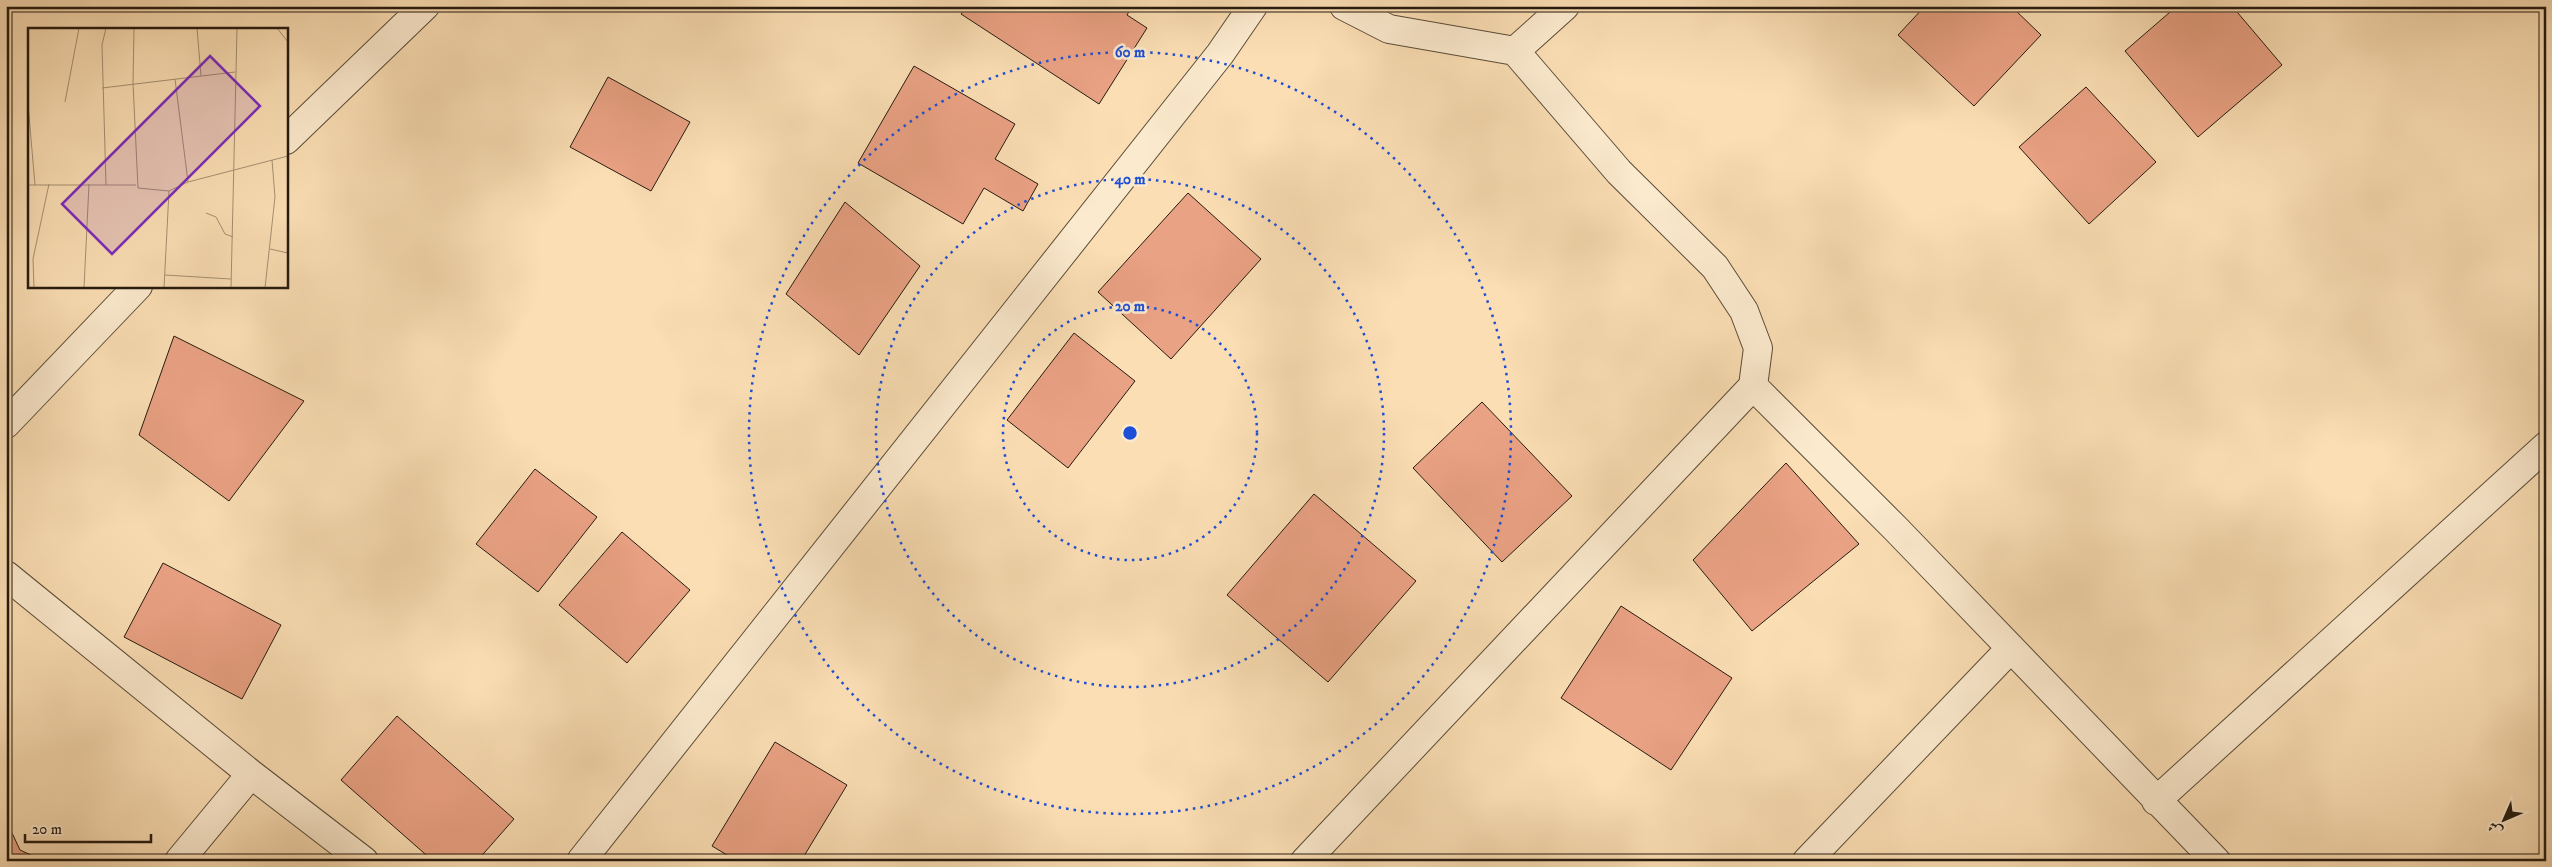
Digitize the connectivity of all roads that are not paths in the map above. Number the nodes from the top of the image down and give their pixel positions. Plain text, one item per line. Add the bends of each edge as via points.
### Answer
1 (425, 6) edge
2 (1254, 6) edge
3 (1344, 6) edge
4 (1565, 6) edge
5 (1515, 51) junction
6 (288, 138) edge
7 (136, 288) edge
8 (1753, 386) junction
9 (6, 424) edge
10 (2546, 446) edge
11 (6, 574) edge
12 (2011, 648) junction
13 (250, 774) junction
14 (2156, 802) junction
15 (179, 861) edge
16 (364, 861) edge
17 (581, 861) edge
18 (1305, 861) edge
19 (1807, 861) edge
20 (2216, 861) edge

1 - 6 street
2 - 17 street via 1214,62
3 - 5 street via 1389,29
4 - 5 street
5 - 8 street via 1619,172 1715,268 1744,311 1758,348
7 - 9 street
8 - 12 street
8 - 18 street
10 - 14 street
11 - 13 street
12 - 14 street
12 - 19 street
13 - 15 street
13 - 16 street
14 - 20 street

